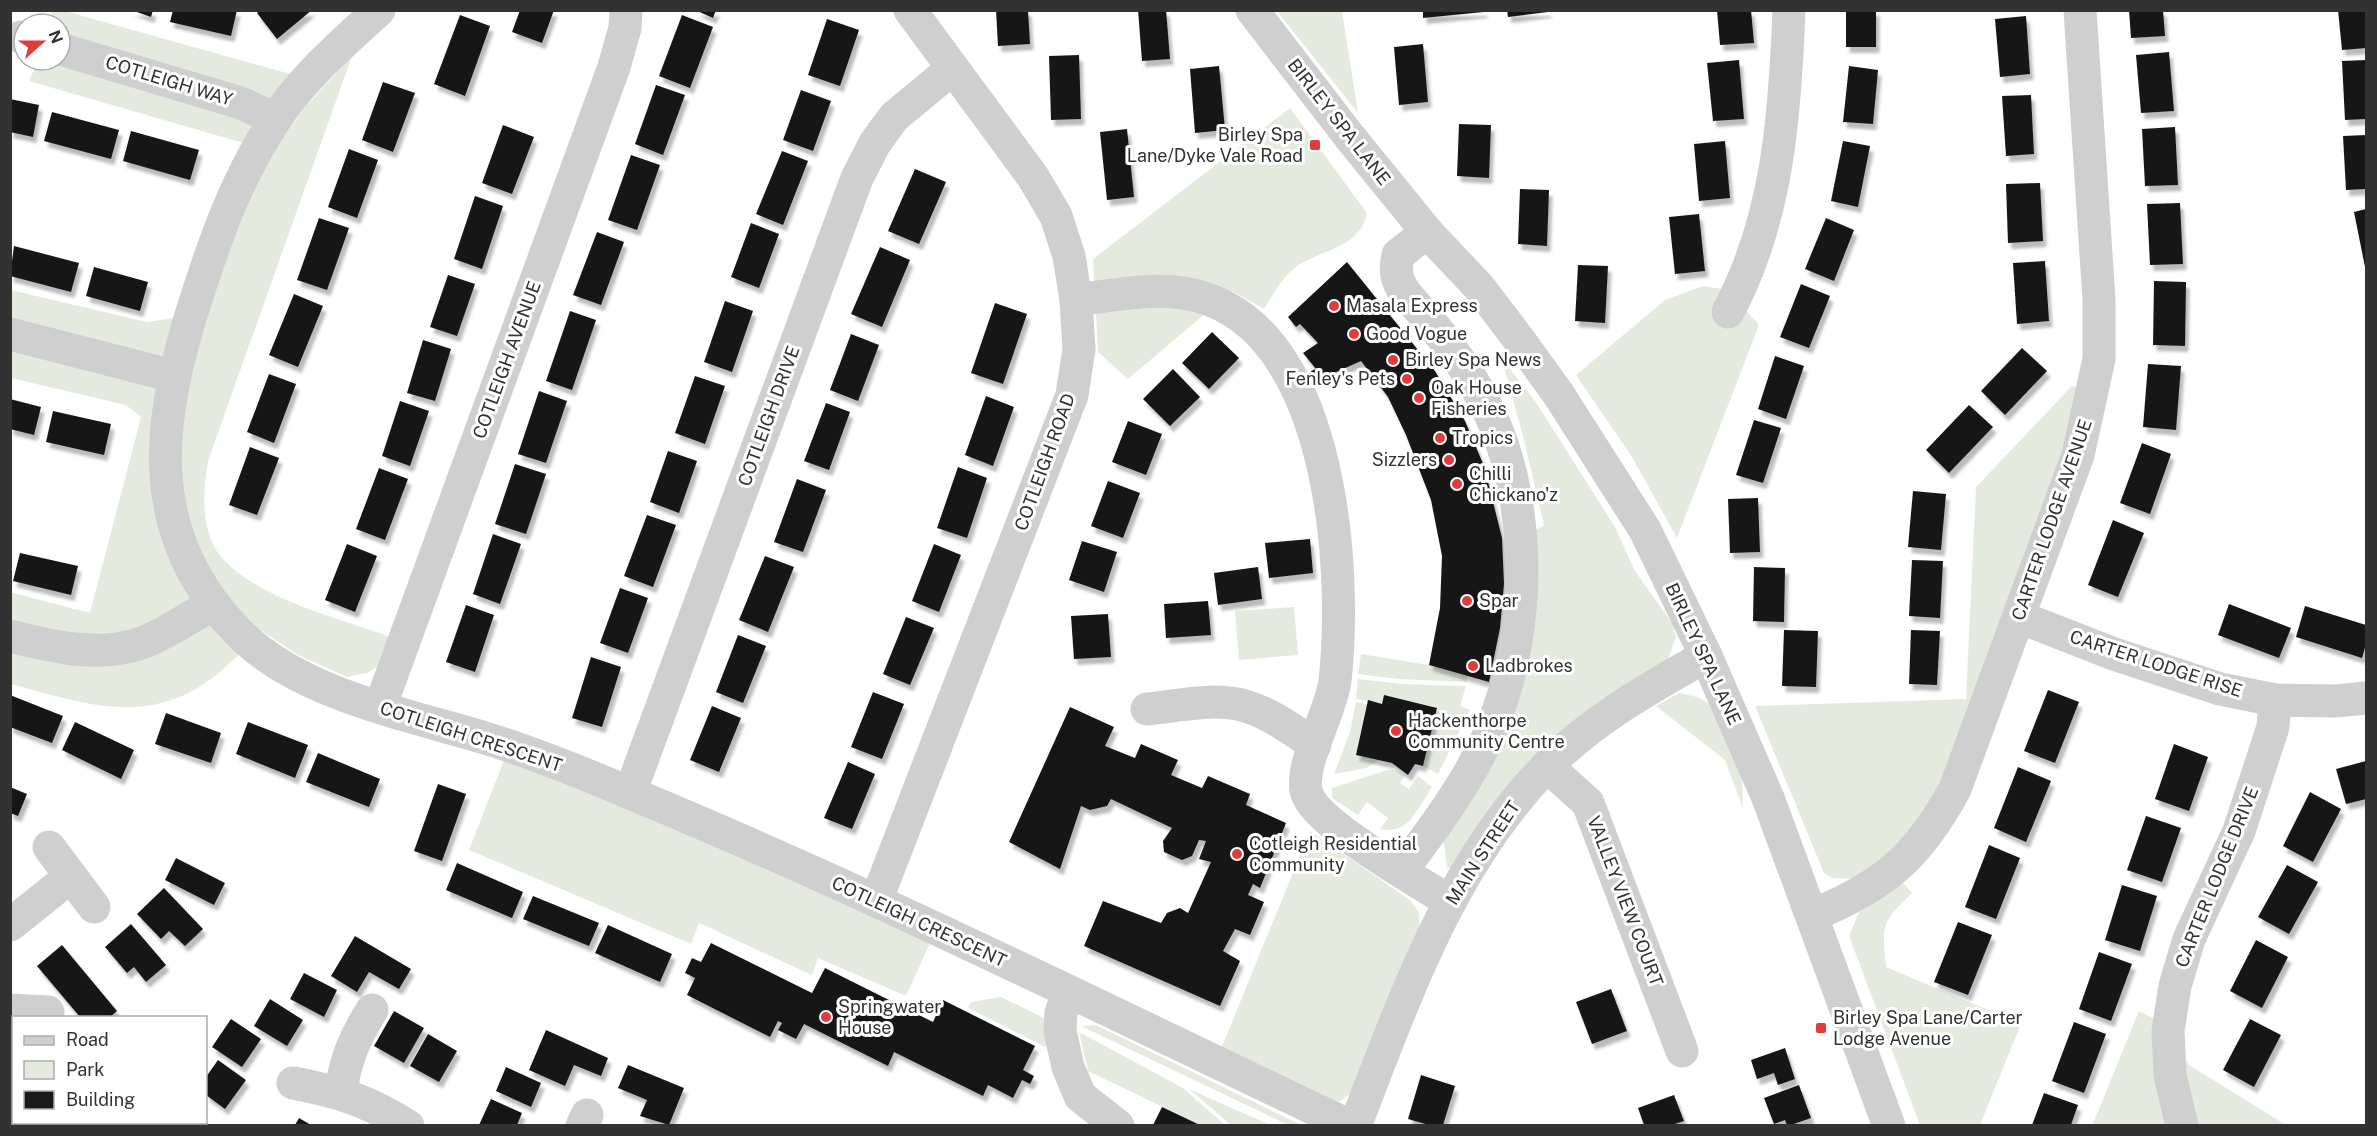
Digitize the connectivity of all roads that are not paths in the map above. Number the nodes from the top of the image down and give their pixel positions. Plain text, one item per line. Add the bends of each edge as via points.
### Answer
1 (379, 10) edge
2 (626, 10) edge
3 (910, 10) edge
4 (1789, 10) edge
5 (2080, 10) edge
6 (1266, 16) edge
7 (72, 53) edge
8 (952, 69) junction
9 (275, 119) junction
10 (1427, 232) junction
11 (1076, 300) junction
12 (1728, 312) dead end
13 (10, 334) edge
14 (173, 376) junction
15 (213, 604) junction
16 (2019, 617) junction
17 (10, 636) edge
18 (1706, 656) junction
19 (2367, 698) edge
20 (2275, 700) junction
21 (380, 707) junction
22 (1147, 709) dead end
23 (1315, 745) junction
24 (1547, 766) junction
25 (630, 793) junction
26 (49, 847) dead end
27 (1402, 870) junction
28 (70, 877) junction
29 (876, 901) junction
30 (1450, 902) junction
31 (94, 907) dead end
32 (1813, 915) junction
33 (10, 925) edge
34 (1068, 992) junction
35 (10, 1010) edge
36 (372, 1010) dead end
37 (48, 1012) dead end
38 (1682, 1051) dead end
39 (293, 1083) dead end
40 (341, 1092) junction
41 (408, 1125) edge
42 (1118, 1125) edge
43 (1350, 1125) edge
44 (1356, 1125) edge
45 (1889, 1125) edge
46 (2182, 1125) edge

1 - 9 street, COTLEIGH CRESCENT via 346,39
2 - 21 street, COTLEIGH AVENUE via 614,67
3 - 8 street, COTLEIGH ROAD
4 - 12 street via 1779,157 1765,222 1743,284
5 - 16 street, CARTER LODGE AVENUE via 2099,300 2099,359 2078,455
6 - 10 street, BIRLEY SPA LANE
7 - 9 street, COTLEIGH WAY via 241,103
8 - 11 street, COTLEIGH ROAD via 1033,177 1056,216 1069,256
8 - 25 street, COTLEIGH DRIVE via 894,117 857,178
9 - 14 street, COTLEIGH CRESCENT via 223,216
10 - 18 street, BIRLEY SPA LANE via 1479,287 1559,395 1645,530
10 - 27 street via 1398,255 1395,270 1400,284 1473,381 1499,438 1522,544 1521,594 1505,688 1489,733 1431,832
11 - 23 street via 1147,291 1209,299 1237,312 1263,334 1285,366 1306,411 1322,461 1340,591 1334,686
11 - 29 street, COTLEIGH ROAD via 1079,349 1072,395
13 - 14 street
14 - 15 street, COTLEIGH CRESCENT via 165,423 168,506 181,549
15 - 17 street via 136,645 104,651
15 - 21 street, COTLEIGH CRESCENT via 241,636 281,666
16 - 20 street, CARTER LODGE RISE via 2155,668 2220,689
16 - 32 street, CARTER LODGE AVENUE via 1955,789 1939,819 1894,871 1873,887
18 - 24 street, MAIN STREET via 1596,723
18 - 32 street, BIRLEY SPA LANE via 1768,798
19 - 20 street, CARTER LODGE RISE
20 - 46 street, CARTER LODGE DRIVE via 2273,727 2239,831 2189,939 2175,986 2168,1031 2169,1064
21 - 25 street, COTLEIGH CRESCENT via 491,740
22 - 23 street via 1214,702 1246,706
23 - 27 street via 1306,790 1314,808 1334,827
24 - 30 street, MAIN STREET via 1517,799
24 - 38 street, VALLEY VIEW COURT via 1588,803
25 - 29 street, COTLEIGH CRESCENT
26 - 28 street
27 - 30 street
28 - 31 street
28 - 33 street
29 - 34 street, COTLEIGH CRESCENT
30 - 44 street, MAIN STREET via 1421,960
32 - 45 street, BIRLEY SPA LANE
34 - 42 street via 1060,1013 1060,1031 1068,1067 1080,1096
34 - 43 street, COTLEIGH CRESCENT
35 - 37 street
36 - 40 street via 344,1065
39 - 40 street
40 - 41 street via 375,1105

